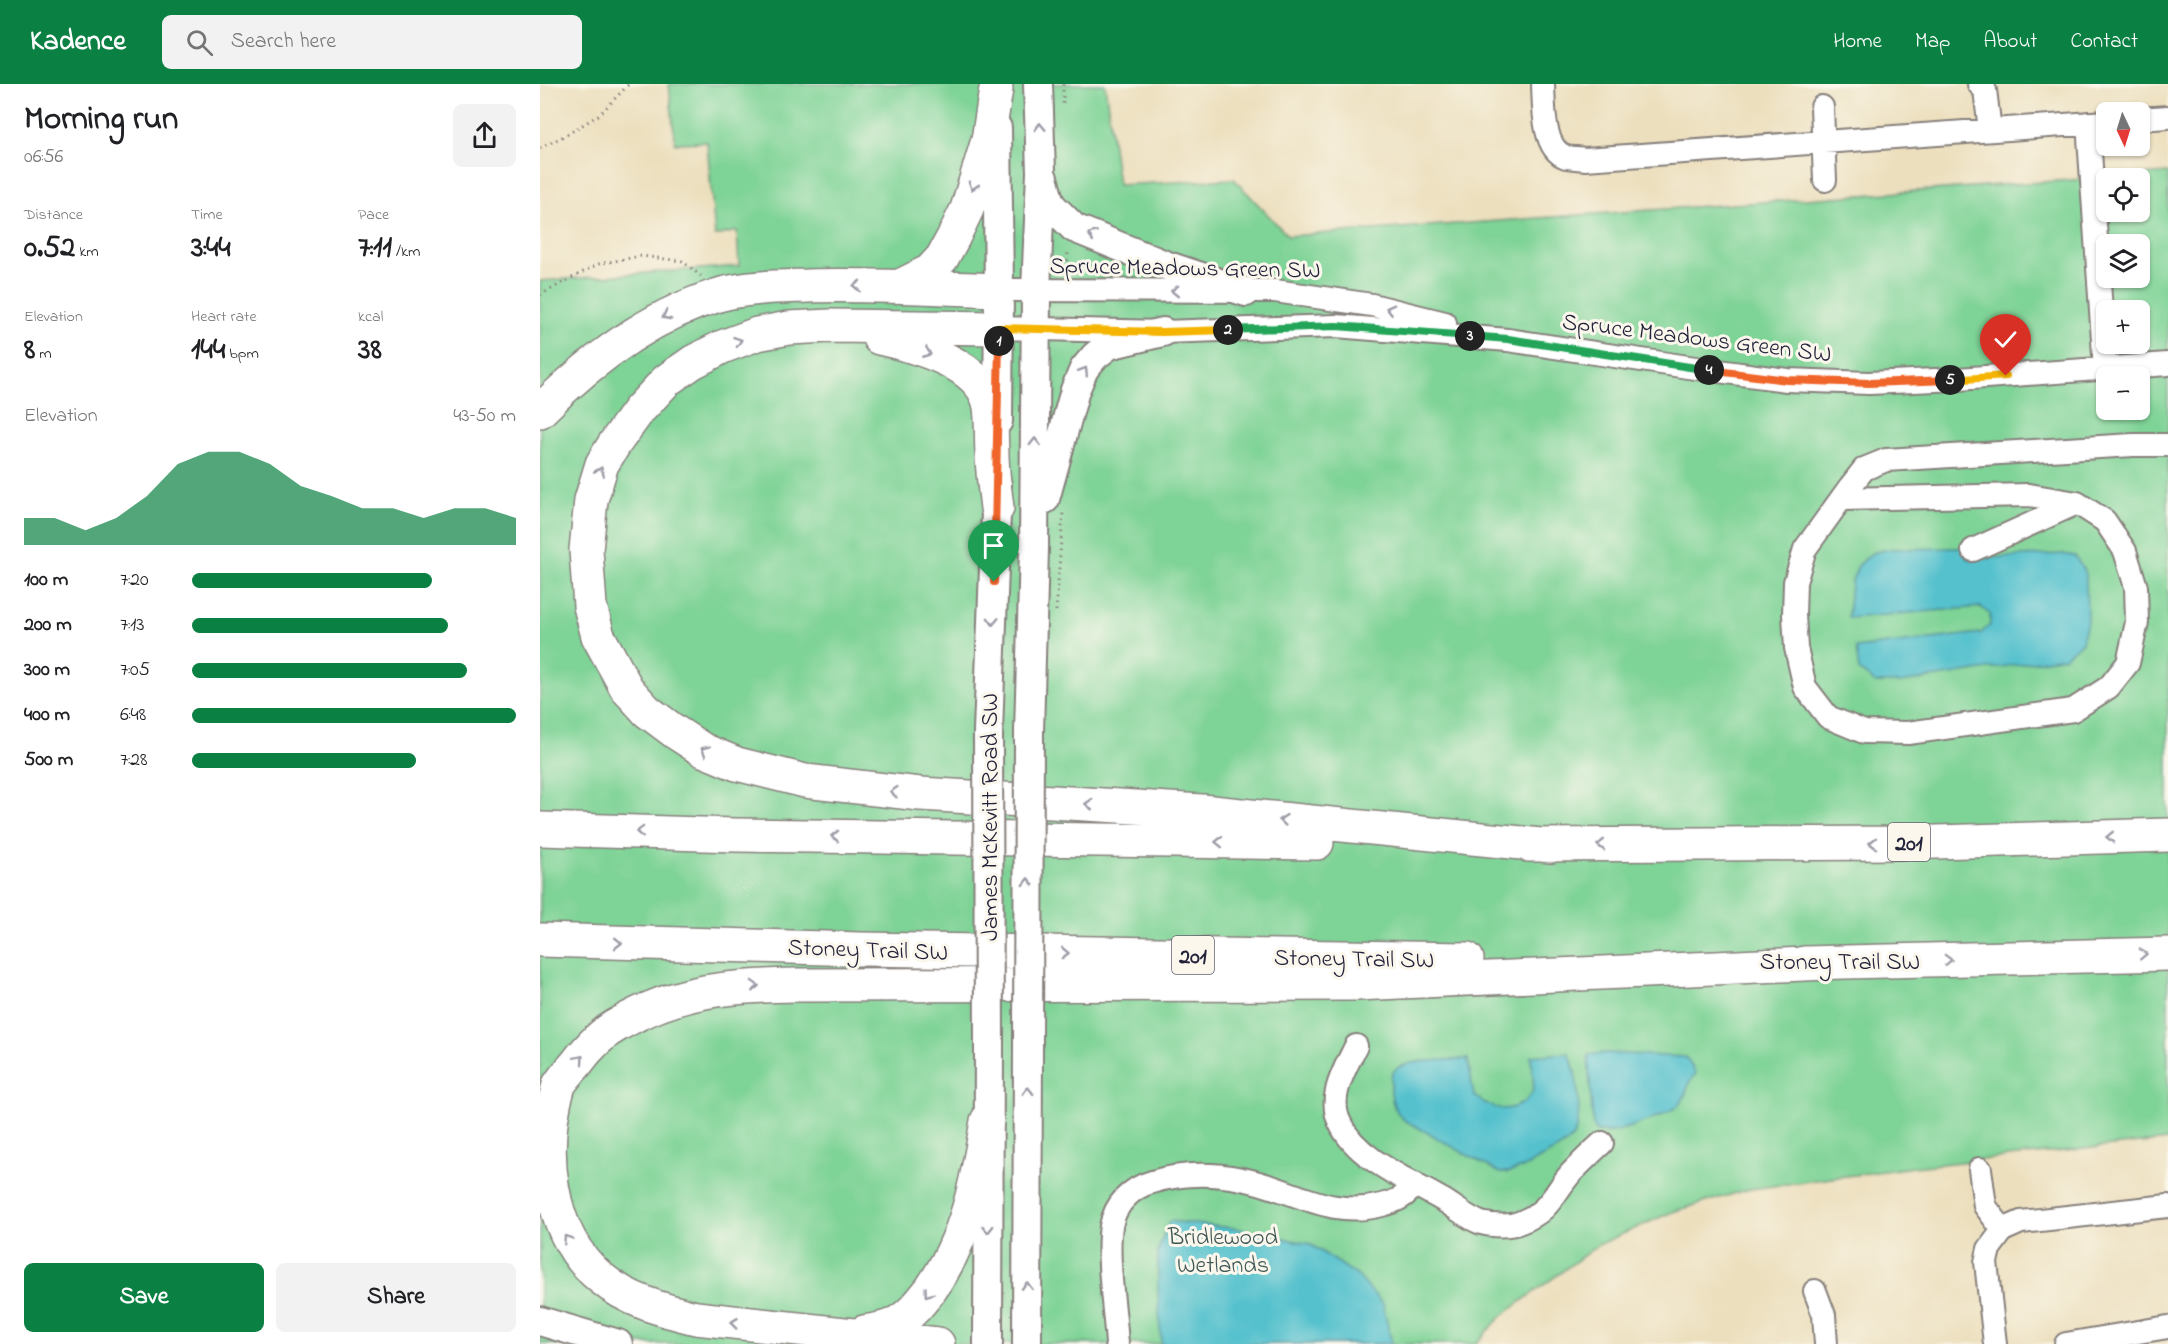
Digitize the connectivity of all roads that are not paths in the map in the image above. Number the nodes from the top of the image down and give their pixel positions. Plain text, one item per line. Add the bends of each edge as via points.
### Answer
1 (1038, 84) edge
2 (1543, 84) edge
3 (1979, 84) edge
4 (996, 86) edge
5 (1822, 107) dead end
6 (2168, 117) edge
7 (2150, 118) edge
8 (2096, 122) edge
9 (1990, 130) junction
10 (1824, 142) junction
11 (2098, 156) edge
12 (1041, 172) junction
13 (1825, 180) dead end
14 (900, 286) junction
15 (999, 290) junction
16 (1036, 291) junction
17 (1246, 292) junction
18 (830, 326) junction
19 (999, 328) junction
20 (1035, 330) junction
21 (1162, 332) junction
22 (1508, 339) junction
23 (2168, 364) edge
24 (2105, 366) edge
25 (2143, 366) edge
26 (2096, 370) edge
27 (540, 411) edge
28 (2168, 445) edge
29 (1841, 499) junction
30 (2077, 502) junction
31 (997, 508) junction
32 (1034, 548) junction
33 (1973, 550) dead end
34 (540, 829) edge
35 (2168, 835) edge
36 (1551, 846) junction
37 (546, 941) edge
38 (2168, 954) edge
39 (1827, 963) junction
40 (1356, 1046) dead end
41 (987, 1121) junction
42 (1602, 1143) dead end
43 (1980, 1169) dead end
44 (1415, 1184) junction
45 (2168, 1206) edge
46 (2003, 1230) junction
47 (1815, 1291) dead end
48 (540, 1321) edge
49 (2168, 1327) edge
50 (852, 1334) junction
51 (618, 1344) edge
52 (938, 1344) edge
53 (988, 1344) edge
54 (1026, 1344) edge
55 (1117, 1344) edge
56 (1826, 1344) edge
57 (1995, 1344) edge
58 (2066, 1344) edge

12 -> 1 main road
2 - 10 street via 1551,145 1564,156 1585,159
3 - 9 street via 1985,90
4 -> 14 highway via 988,140 967,208 953,238 930,271
4 - 15 main road, James McKevitt Road SW
5 - 10 street
6 - 7 street
8 - 9 street
9 - 10 street
10 - 13 street
11 - 24 street
12 - 16 main road, James McKevitt Road SW
17 -> 12 main road via 1074,228 1050,204
14 - 15 highway
14 -> 27 highway via 774,287 723,294 676,311 630,336
15 - 16 street, Spruce Meadows Green SW
15 - 19 main road, James McKevitt Road SW
17 -> 16 street, Spruce Meadows Green SW
16 - 20 main road, James McKevitt Road SW
22 -> 17 street, Spruce Meadows Green SW via 1372,305 1275,291
18 - 19 highway
18 -> 31 highway via 923,351 952,362 979,382 990,406
36 -> 18 highway via 1202,811 854,788 804,781 737,764 703,750 675,732 647,711 627,689 598,636 586,578 587,527 602,464 639,411 667,380 693,362 757,334
19 - 20 street, Spruce Meadows Green SW
19 - 31 main road, James McKevitt Road SW
20 - 21 street, Spruce Meadows Green SW
32 -> 20 main road, James McKevitt Road SW
21 - 22 street, Spruce Meadows Green SW via 1336,326
32 -> 21 main road via 1074,390 1084,369 1109,345
22 - 26 street, Spruce Meadows Green SW via 1787,380 1959,380
23 - 25 street, Spruce Meadows Green SW
28 - 29 street via 1886,460 1864,469
29 - 30 street via 2029,495
29 - 30 street via 1805,549 1796,582 1794,615 1805,687 1828,717 1864,732 1908,733 2073,710 2109,687 2128,663 2138,622 2136,587 2125,551 2104,521
30 - 33 street
31 -> 41 main road, James McKevitt Road SW, bridge via 988,732
54 -> 32 main road, James McKevitt Road SW, bridge via 1029,732
36 -> 34 highway, 201
35 -> 36 highway, 201 via 1904,843
37 -> 39 highway, Stoney Trail SW / 201 via 1257,957
39 -> 38 highway, Stoney Trail SW / 201
50 -> 39 highway via 696,1318 660,1310 601,1279 576,1254 548,1200 542,1162 543,1132 559,1085 601,1037 618,1024 681,997 751,986 1356,984
40 - 44 street via 1335,1099 1339,1122 1352,1142 1374,1160
41 -> 50 highway via 976,1186 946,1266 909,1314 882,1329
41 -> 53 main road, James McKevitt Road SW
42 - 44 street via 1571,1173 1543,1211 1520,1223 1480,1222
43 - 46 street via 1985,1206
44 - 55 street via 1402,1198 1364,1210 1336,1208 1275,1186 1218,1176 1171,1176 1139,1186 1119,1203 1112,1226
45 - 46 street via 2021,1222
46 - 57 street via 1989,1249 1986,1262
47 - 56 street via 1824,1315
48 - 51 main road
49 - 58 street
50 - 52 highway

